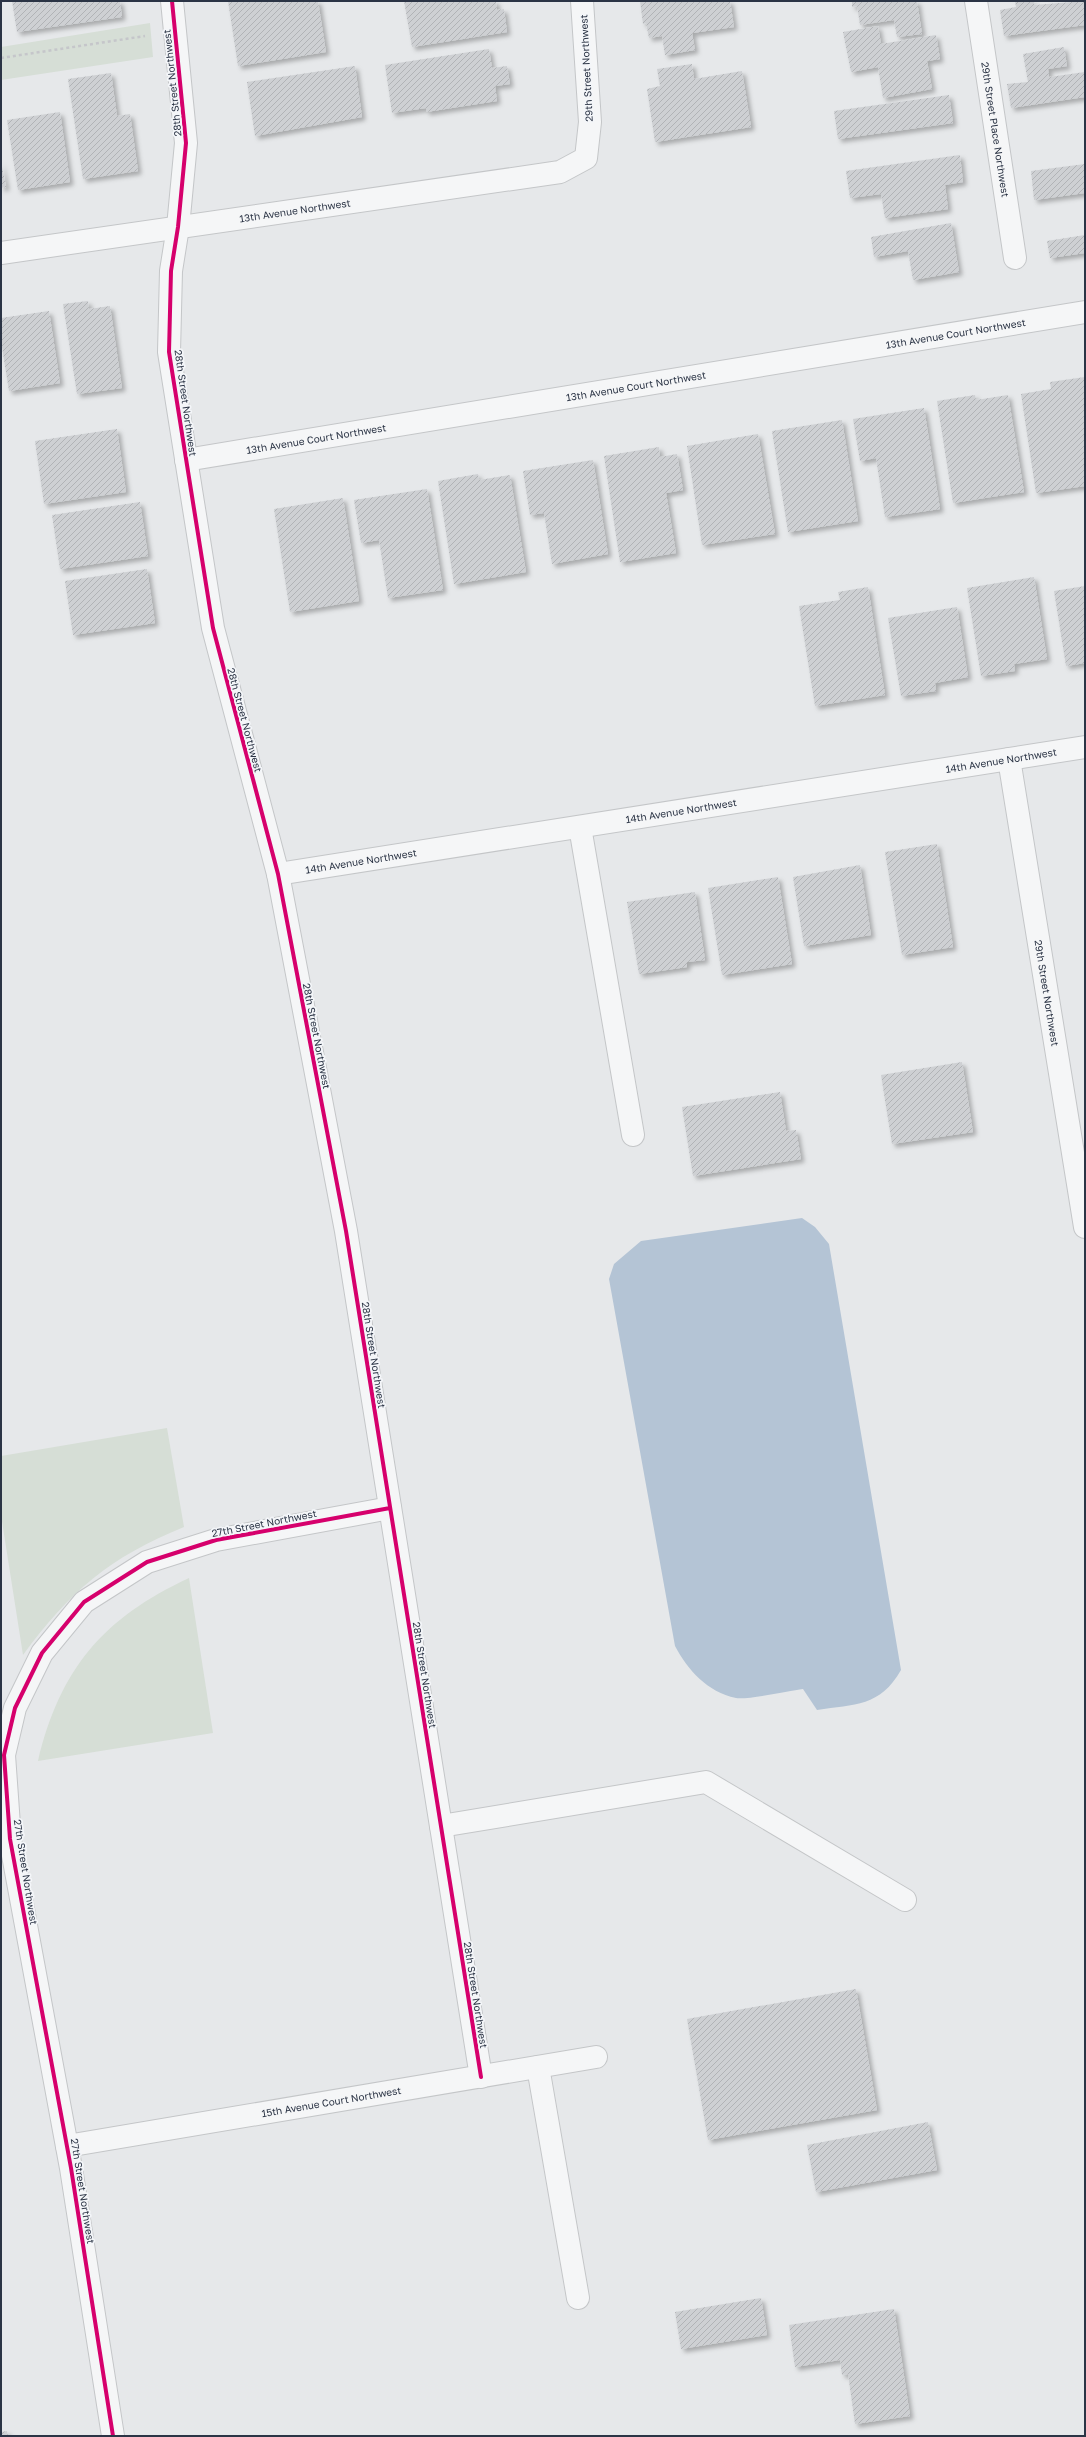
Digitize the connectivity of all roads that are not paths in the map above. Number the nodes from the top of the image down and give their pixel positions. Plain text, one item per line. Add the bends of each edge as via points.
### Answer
1 (172, 1) edge
2 (582, 1) edge
3 (976, 1) edge
4 (586, 158) joint
5 (178, 227) junction
6 (1, 253) edge
7 (1015, 258) dead end
8 (1085, 312) edge
9 (186, 460) junction
10 (1085, 747) edge
11 (1009, 759) junction
12 (580, 826) junction
13 (278, 874) junction
14 (633, 1135) dead end
15 (1079, 1153) edge
16 (1085, 1227) edge
17 (390, 1508) junction
18 (8, 1709) edge
19 (441, 1826) junction
20 (905, 1900) dead end
21 (596, 2057) dead end
22 (538, 2067) junction
23 (481, 2077) junction
24 (67, 2146) junction
25 (578, 2298) dead end
26 (113, 2436) edge

1 - 5 street, 28th Street Northwest via 186,143
2 - 4 street, 29th Street Northwest via 590,122
3 - 7 street, 29th Street Place Northwest
4 - 5 street, 13th Avenue Northwest via 560,172
5 - 6 street, 13th Avenue Northwest
5 - 9 street, 28th Street Northwest via 171,271 169,352
8 - 9 street, 13th Avenue Court Northwest
9 - 13 street, 28th Street Northwest via 213,628
10 - 11 street, 14th Avenue Northwest
11 - 12 street, 14th Avenue Northwest
11 - 15 street, 29th Street Northwest
12 - 13 street, 14th Avenue Northwest
12 - 14 street
13 - 17 street, 28th Street Northwest via 346,1231
15 - 16 street, 29th Street Northwest
17 - 18 street, 27th Street Northwest via 216,1540 147,1562 84,1602 42,1653
17 - 19 street, 28th Street Northwest
18 - 24 street, 27th Street Northwest via 4,1755 10,1839
19 - 20 street via 706,1782
19 - 23 street, 28th Street Northwest
21 - 22 street, 15th Avenue Court Northwest
22 - 23 street, 15th Avenue Court Northwest
22 - 25 street
23 - 24 street, 15th Avenue Court Northwest
24 - 26 street, 27th Street Northwest

